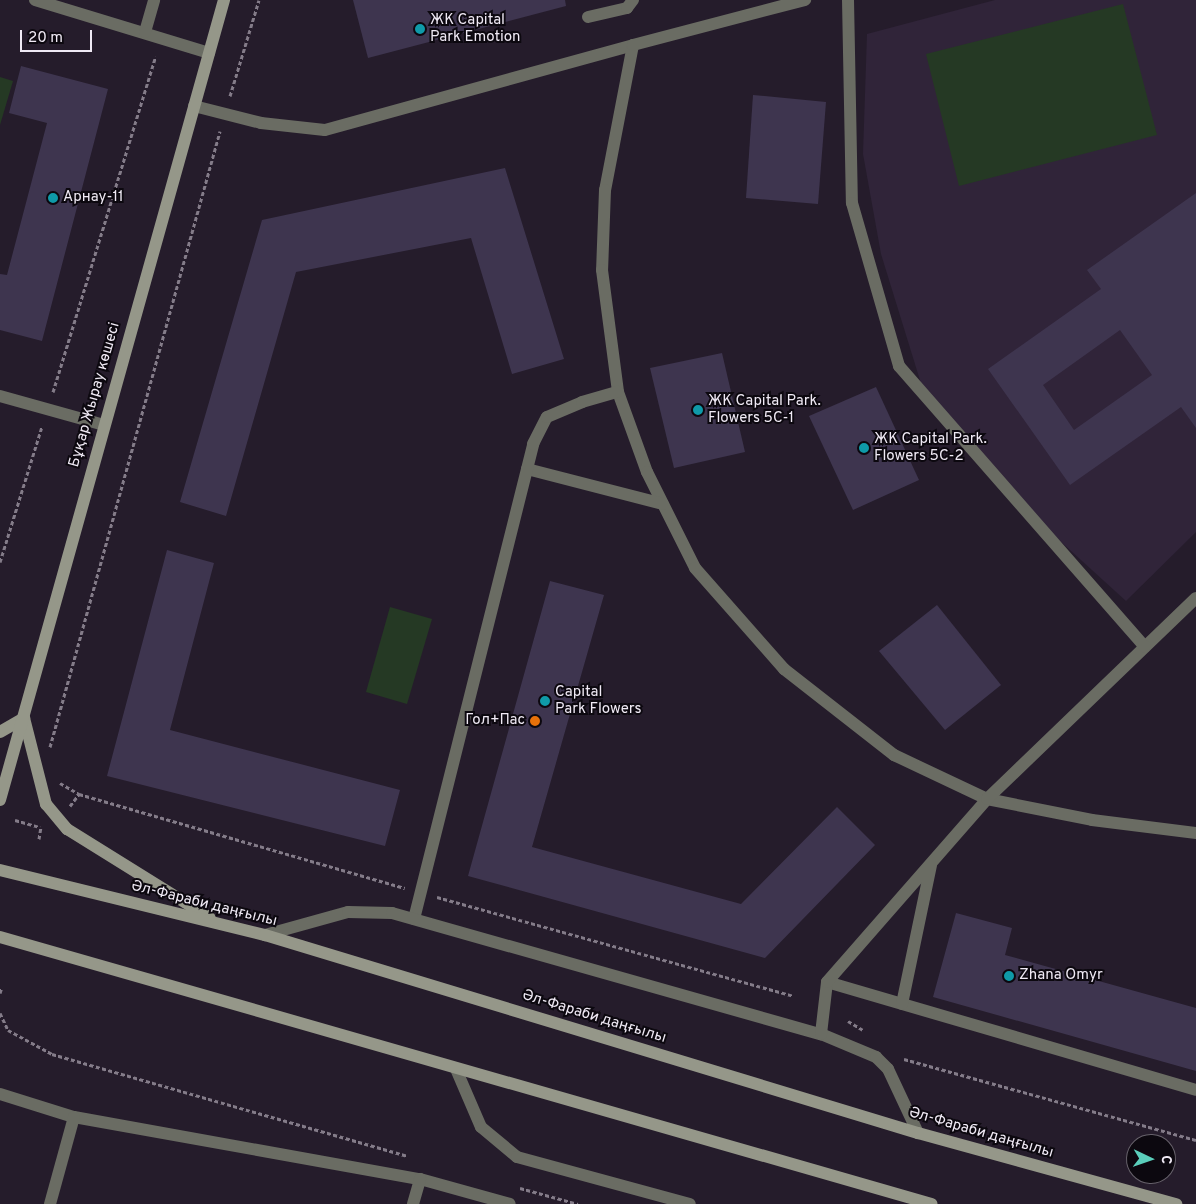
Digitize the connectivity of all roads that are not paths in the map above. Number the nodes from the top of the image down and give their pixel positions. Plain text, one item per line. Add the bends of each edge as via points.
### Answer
1 (35, 0) edge
2 (154, 0) edge
3 (224, 0) edge
4 (634, 0) edge
5 (805, 0) edge
6 (848, 0) edge
7 (588, 17) dead end
8 (145, 32) junction
9 (633, 45) junction
10 (209, 53) junction
11 (194, 106) junction
12 (618, 392) junction
13 (0, 396) edge
14 (104, 425) junction
15 (527, 469) junction
16 (663, 504) junction
17 (1196, 598) edge
18 (1145, 647) junction
19 (24, 718) junction
20 (0, 732) edge
21 (987, 799) junction
22 (0, 800) edge
23 (1196, 832) edge
24 (932, 862) junction
25 (0, 870) edge
26 (414, 919) junction
27 (221, 924) junction
28 (265, 935) junction
29 (0, 937) edge
30 (827, 982) junction
31 (902, 1004) junction
32 (821, 1034) junction
33 (456, 1069) junction
34 (1196, 1090) edge
35 (0, 1094) edge
36 (74, 1116) junction
37 (918, 1133) junction
38 (420, 1179) junction
39 (50, 1204) edge
40 (413, 1204) edge
41 (510, 1204) edge
42 (690, 1204) edge
43 (932, 1204) edge
44 (1176, 1204) edge

1 - 8 street
2 - 8 street
3 - 10 main road, Бұқар Жырау көшесі
4 - 7 street via 627,8
5 - 9 street
6 - 18 street via 852,203 899,366
8 - 10 street
9 - 11 street via 325,130 261,123
9 - 12 street via 604,190 602,270
10 - 11 main road, Бұқар Жырау көшесі
11 - 14 main road, Бұқар Жырау көшесі
12 - 15 street via 582,402 547,417 533,444
12 - 16 street
13 - 14 street via 49,404
14 - 19 main road, Бұқар Жырау көшесі
15 - 16 street
15 - 26 street
16 - 21 street via 695,568 784,669 894,756
17 - 18 street
18 - 21 street
19 - 20 main road
19 - 22 main road, Бұқар Жырау көшесі
19 - 27 main road via 46,804 67,829
21 - 23 street via 1092,820
21 - 24 street
24 - 30 street
24 - 31 street
25 - 27 main road, Әл-Фараби даңғылы
26 - 28 street via 392,912 348,912
26 - 32 street
27 - 28 main road, Әл-Фараби даңғылы
28 - 37 main road, Әл-Фараби даңғылы
29 - 33 main road
30 - 31 street
30 - 32 street
31 - 34 street
32 - 37 street via 876,1057 888,1069
33 - 42 street via 480,1127 517,1157
33 - 43 main road
35 - 36 street
36 - 38 street
36 - 39 street
37 - 44 main road, Әл-Фараби даңғылы
38 - 40 street
38 - 41 street

